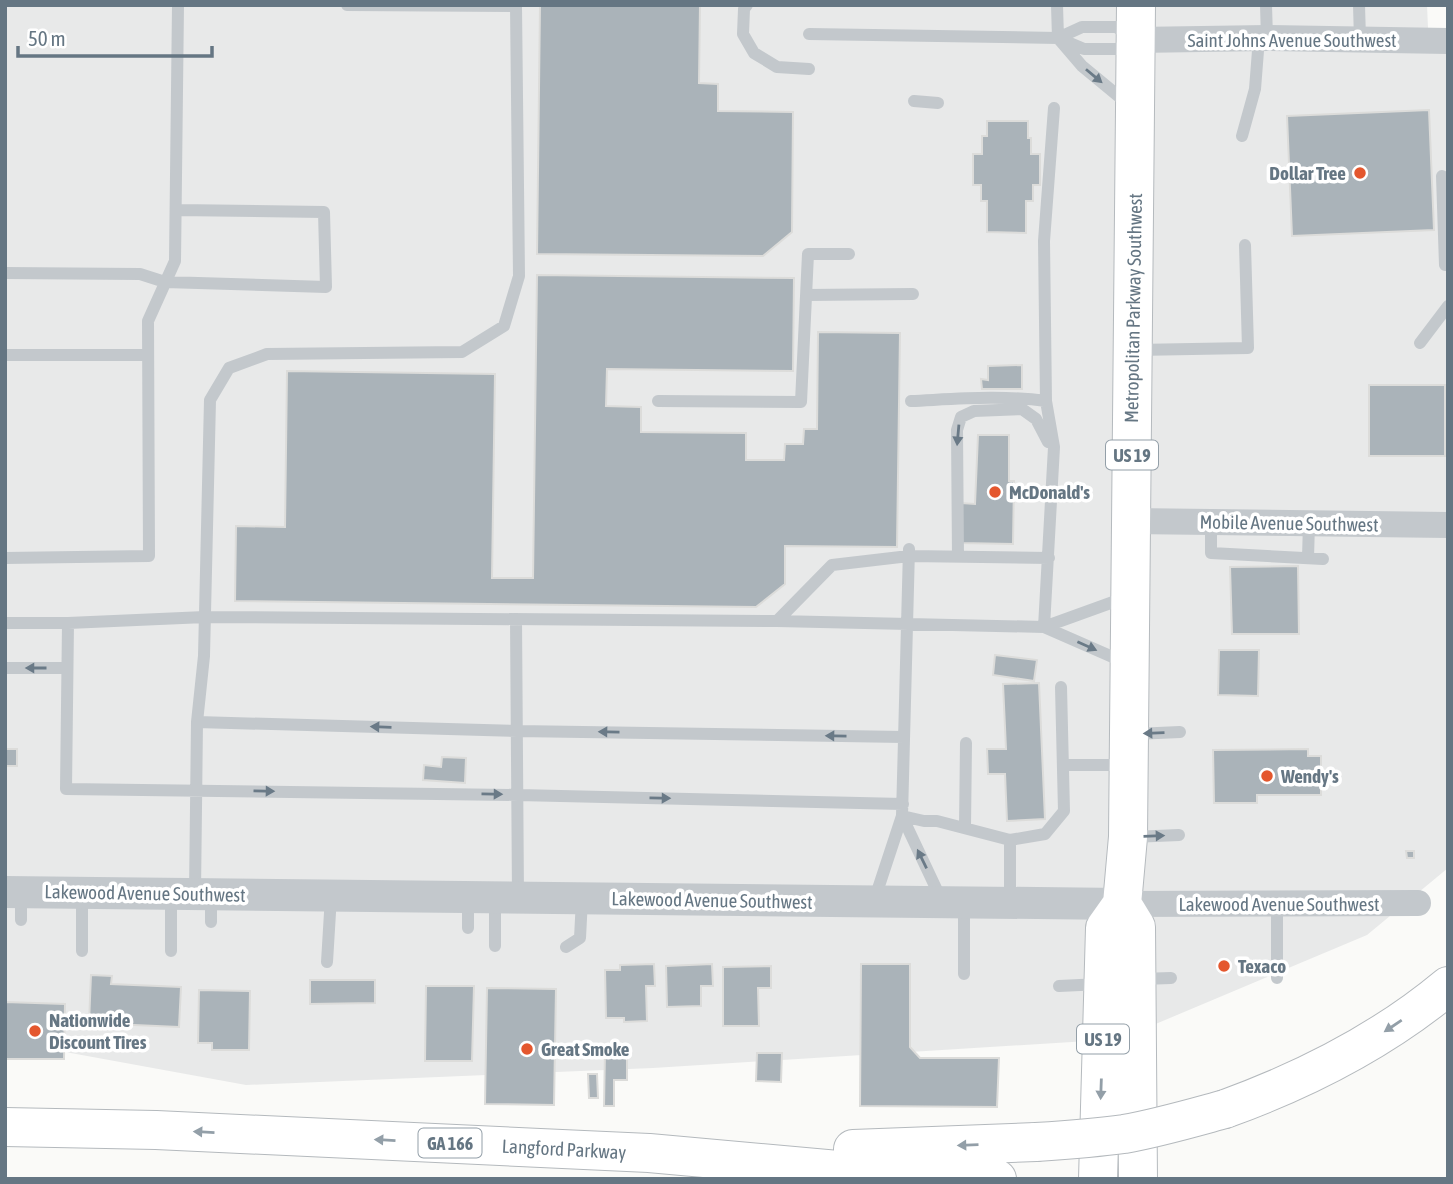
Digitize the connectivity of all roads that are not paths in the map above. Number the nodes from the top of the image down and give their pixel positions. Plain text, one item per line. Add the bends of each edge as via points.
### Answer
1 (178, 5) edge
2 (347, 5) edge
3 (747, 5) edge
4 (1057, 5) edge
5 (1266, 5) edge
6 (1359, 5) edge
7 (1136, 23) edge
8 (809, 34) dead end
9 (1058, 38) junction
10 (1263, 38) junction
11 (1360, 40) junction
12 (1448, 41) edge
13 (809, 69) dead end
14 (914, 101) dead end
15 (938, 103) dead end
16 (1054, 108) dead end
17 (1135, 109) junction
18 (1242, 136) dead end
19 (1442, 177) dead end
20 (176, 210) junction
21 (1245, 245) dead end
22 (849, 254) dead end
23 (1448, 265) edge
24 (5, 274) edge
25 (165, 282) junction
26 (913, 294) dead end
27 (806, 295) junction
28 (1448, 306) edge
29 (1420, 343) dead end
30 (1133, 350) junction
31 (5, 355) edge
32 (148, 355) junction
33 (658, 401) dead end
34 (911, 401) dead end
35 (1046, 401) junction
36 (1053, 459) junction
37 (1131, 521) junction
38 (1211, 522) junction
39 (1309, 523) junction
40 (1448, 525) edge
41 (909, 553) junction
42 (958, 557) junction
43 (5, 558) edge
44 (1049, 558) junction
45 (1308, 558) junction
46 (1323, 559) dead end
47 (1130, 595) junction
48 (205, 617) junction
49 (516, 618) junction
50 (777, 621) junction
51 (5, 623) edge
52 (68, 623) junction
53 (907, 623) junction
54 (1044, 627) junction
55 (1130, 665) junction
56 (5, 668) edge
57 (67, 668) junction
58 (1061, 687) dead end
59 (197, 722) junction
60 (517, 731) junction
61 (1180, 732) dead end
62 (904, 737) junction
63 (966, 743) dead end
64 (1129, 749) junction
65 (1063, 765) junction
66 (196, 790) junction
67 (518, 795) junction
68 (902, 810) junction
69 (965, 828) junction
70 (1179, 835) dead end
71 (1128, 837) junction
72 (1010, 839) junction
73 (82, 892) junction
74 (331, 895) junction
75 (494, 897) junction
76 (582, 898) junction
77 (16, 901) edge
78 (197, 901) junction
79 (874, 902) junction
80 (953, 902) junction
81 (1010, 903) junction
82 (1418, 903) dead end
83 (1122, 904) junction
84 (1277, 904) junction
85 (468, 928) dead end
86 (495, 946) dead end
87 (566, 947) dead end
88 (82, 951) dead end
89 (171, 951) dead end
90 (327, 962) dead end
91 (964, 974) dead end
92 (1277, 978) dead end
93 (1137, 980) junction
94 (1059, 986) dead end
95 (1448, 986) edge
96 (5, 1105) edge
97 (5, 1126) edge
98 (156, 1130) junction
99 (649, 1153) junction
100 (997, 1179) edge
101 (1098, 1179) edge
102 (1138, 1179) edge

1 - 20 lane
2 - 48 lane via 516,6 519,276 504,326 462,352 267,354 229,368 210,400
3 - 13 lane via 743,34 754,53 778,68
4 - 9 lane
5 - 10 lane
6 - 11 lane
7 - 9 lane via 1083,27
7 - 9 lane via 1117,48 1084,49
7 - 10 street, Saint Johns Avenue Southwest
7 - 17 main road, Metropolitan Parkway Southwest / US 19
8 - 9 lane
9 -> 17 lane via 1083,66
10 - 11 street, Saint Johns Avenue Southwest
10 - 18 lane
11 - 12 street, Saint Johns Avenue Southwest
14 - 15 lane
16 - 35 lane via 1044,241
17 - 30 main road, Metropolitan Parkway Southwest / US 19
19 - 23 lane
20 - 25 lane via 175,261
20 - 25 lane via 324,212 326,287
21 - 30 lane via 1248,348
22 - 27 lane via 808,254
24 - 25 lane via 140,274
25 - 32 lane via 148,321
26 - 27 lane
27 - 33 lane via 801,402
28 - 29 lane
30 - 37 main road, Metropolitan Parkway Southwest / US 19
31 - 32 lane
32 - 43 lane via 149,556
34 - 35 lane
35 - 36 lane
36 -> 42 lane via 1036,419 1022,409 974,411 961,417 957,430
36 - 44 lane
37 - 38 street, Mobile Avenue Southwest
37 - 47 main road, Metropolitan Parkway Southwest / US 19
38 - 39 street, Mobile Avenue Southwest
38 - 45 lane via 1211,553
39 - 40 street, Mobile Avenue Southwest
39 - 45 lane
41 - 42 lane
41 - 50 lane via 832,565
41 - 53 lane
42 - 44 lane
44 - 54 lane
45 - 46 lane
47 - 54 lane
47 - 55 main road, Metropolitan Parkway Southwest / US 19
48 - 49 lane
48 - 52 lane
48 - 59 lane
49 - 50 lane
49 - 60 lane
50 - 53 lane
51 - 52 lane
52 - 57 lane
53 - 54 lane
53 - 62 lane
54 -> 55 lane
55 - 64 main road, Metropolitan Parkway Southwest / US 19
57 -> 56 lane
57 - 66 lane via 66,789
58 - 65 lane
60 -> 59 lane
59 - 66 lane
62 -> 60 lane
60 - 67 lane
61 -> 64 lane
62 - 68 lane
63 - 69 lane
64 - 65 lane
64 - 71 main road, Metropolitan Parkway Southwest / US 19
65 - 72 lane via 1065,811 1045,834
66 -> 67 lane
66 - 78 lane
67 -> 68 lane
67 - 75 lane
68 - 69 lane via 924,821
68 - 79 lane
80 -> 68 lane
69 - 72 lane
71 -> 70 lane
71 - 83 main road, Metropolitan Parkway Southwest / US 19
72 - 81 lane
73 - 77 street, Lakewood Avenue Southwest
73 - 78 street, Lakewood Avenue Southwest
73 - 88 lane
74 - 75 street, Lakewood Avenue Southwest
74 - 78 street, Lakewood Avenue Southwest
74 - 90 lane
75 - 76 street, Lakewood Avenue Southwest
75 - 85 lane
75 - 86 lane
76 - 79 street, Lakewood Avenue Southwest
76 - 87 lane via 580,938
78 - 89 lane
79 - 80 street, Lakewood Avenue Southwest
80 - 81 street, Lakewood Avenue Southwest
80 - 91 lane
81 - 83 street, Lakewood Avenue Southwest
82 - 84 street, Lakewood Avenue Southwest
83 - 84 street, Lakewood Avenue Southwest
83 - 93 main road, Metropolitan Parkway Southwest / US 19 via 1136,927
84 - 92 lane
93 - 94 lane
93 -> 101 main road, Metropolitan Parkway Southwest / US 19
93 - 102 main road, Metropolitan Parkway Southwest / US 19
95 -> 99 main road, bridge via 1355,1050 1270,1093 1125,1133 1036,1142
96 - 98 main road via 92,1110
97 - 98 main road, Langford Parkway / GA 166
99 -> 98 main road, Langford Parkway / GA 166
99 - 100 main road, Langford Parkway / GA 166

